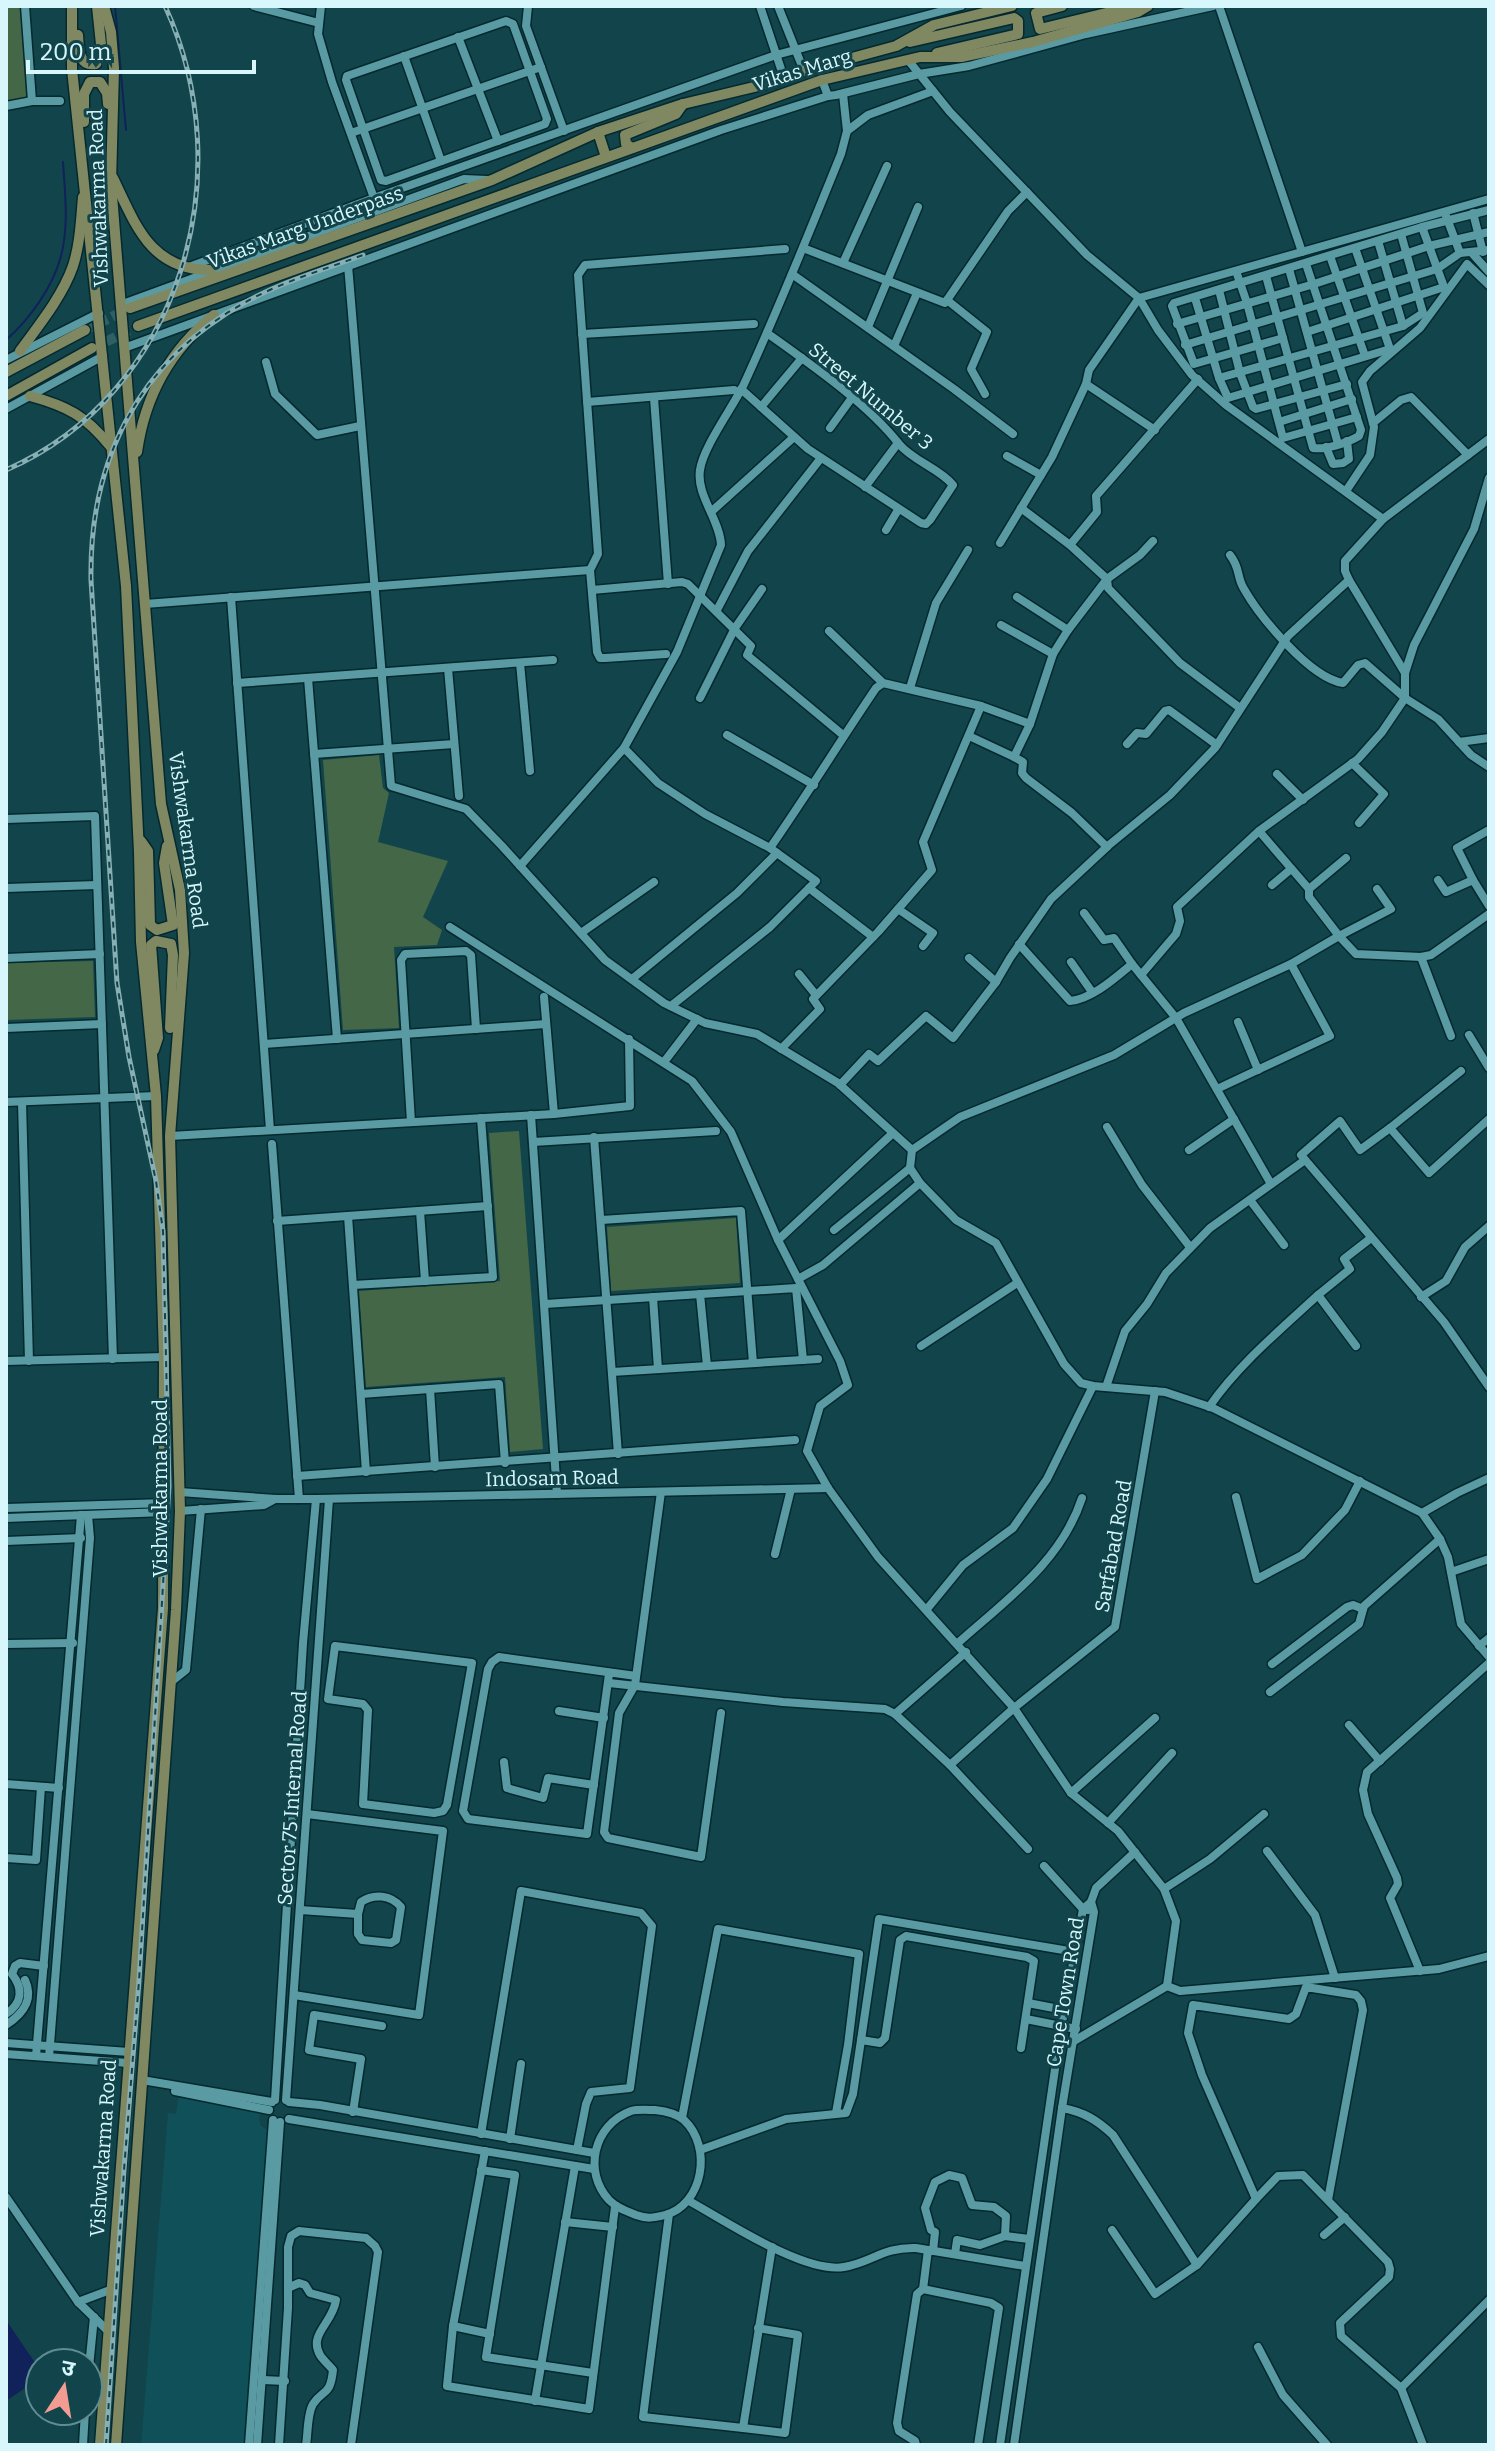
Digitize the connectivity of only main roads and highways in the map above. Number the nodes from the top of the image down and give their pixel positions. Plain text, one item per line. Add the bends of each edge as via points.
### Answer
1 (97, 6) edge
2 (104, 6) edge
3 (1012, 6) edge
4 (1062, 6) edge
5 (1135, 6) edge
6 (1148, 6) edge
7 (72, 8) edge
8 (896, 46) junction
9 (920, 57) junction
10 (683, 104) junction
11 (112, 116) junction
12 (598, 132) junction
13 (82, 147) junction
14 (632, 148) junction
15 (606, 157) junction
16 (111, 173) junction
17 (492, 180) joint
18 (86, 184) junction
19 (476, 205) joint
20 (212, 270) road end
21 (125, 307) junction
22 (214, 315) road end
23 (138, 326) tunnel mouth
24 (85, 330) tunnel mouth
25 (92, 348) tunnel mouth
26 (20, 351) road end
27 (6, 372) edge
28 (6, 396) edge
29 (30, 396) road end
30 (112, 447) junction
31 (135, 474) junction
32 (139, 838) junction
33 (168, 840) junction
34 (174, 1054) junction
35 (152, 1056) junction
36 (160, 1824) junction
37 (146, 1826) junction
38 (144, 1853) junction
39 (158, 1854) junction
40 (100, 2445) edge
41 (116, 2445) edge

1 - 7 main road via 102,54 89,65 81,57
2 - 11 main road, Vishwakarma Road via 113,56
3 - 8 main road, Vikas Marg via 934,25
4 - 5 main road via 1036,13 1040,29
6 - 9 main road, Vikas Marg via 1033,42 961,57
7 - 13 main road, Vishwakarma Road via 72,69
8 - 9 main road via 1018,21 1018,34
8 - 10 main road, Vikas Marg
9 - 14 main road, Vikas Marg via 822,80
10 - 12 main road, Vikas Marg
10 - 14 main road via 676,114 625,135 624,142
11 - 13 main road via 104,86 90,82 84,94
11 - 16 main road, Vishwakarma Road
12 - 15 main road
12 - 17 main road, Vikas Marg
13 - 18 main road, Vishwakarma Road
14 - 15 main road, Vikas Marg
15 - 19 main road, Vikas Marg
16 - 20 main road via 140,233 161,256 176,266
16 - 21 main road, Vishwakarma Road
17 - 21 main road, Vikas Marg Underpass
18 - 26 main road via 73,266
18 - 30 main road, Vishwakarma Road
19 - 23 main road, Vikas Marg Underpass
21 - 31 main road, Vishwakarma Road
22 - 31 main road via 191,333 164,367 143,423
24 - 27 main road
25 - 28 main road
29 - 30 main road via 93,424
30 - 32 main road, Vishwakarma Road via 126,586
31 - 33 main road, Vishwakarma Road
32 - 33 main road via 148,851 150,925 157,930 173,925 164,863
32 - 35 main road, Vishwakarma Road via 141,942
33 - 34 main road, Vishwakarma Road via 180,890 184,953
34 - 35 main road via 173,955 171,944 156,941 150,959 158,1038
34 - 36 main road, Vishwakarma Road via 170,1136 180,1511
35 - 37 main road, Vishwakarma Road via 165,1507 163,1608
36 - 37 main road
36 - 39 main road, Vishwakarma Road
37 - 38 main road, Vishwakarma Road
38 - 39 main road
38 - 40 main road, Vishwakarma Road
39 - 41 main road, Vishwakarma Road

